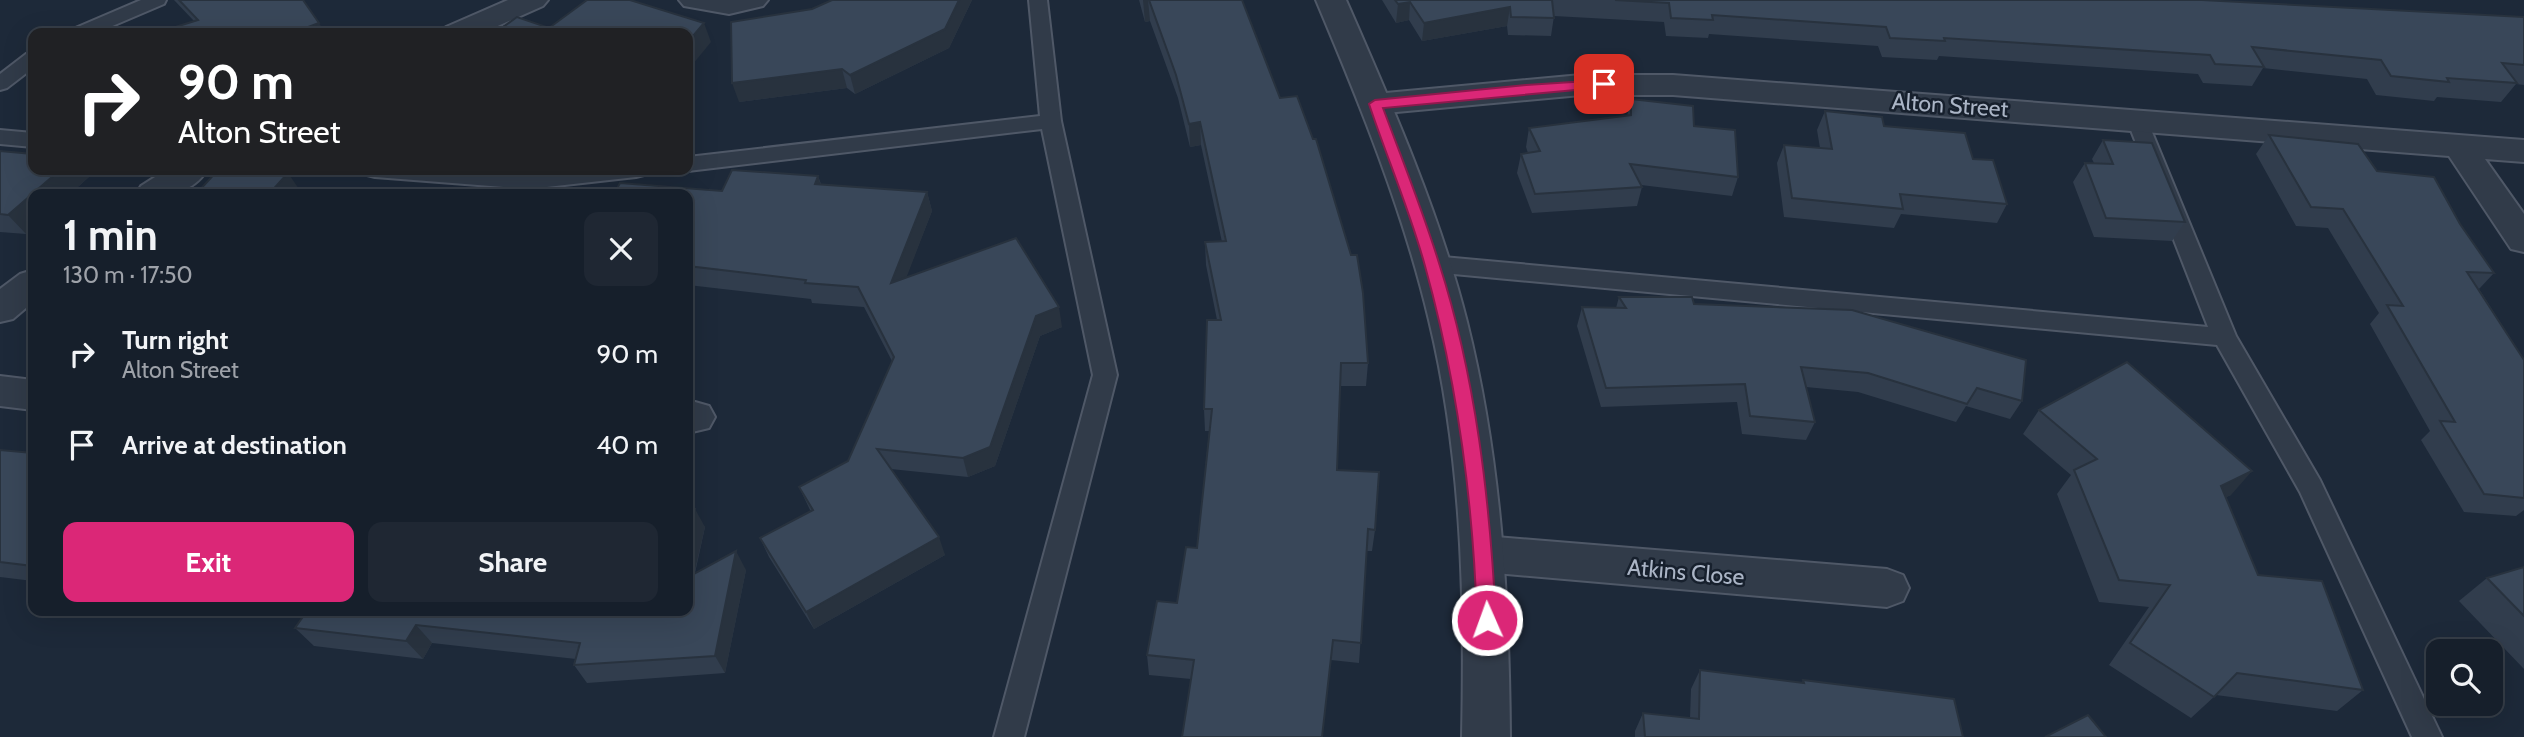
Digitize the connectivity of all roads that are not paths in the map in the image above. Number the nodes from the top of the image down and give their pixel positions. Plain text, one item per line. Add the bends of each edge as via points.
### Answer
1 (157, 0) edge
2 (533, 0) edge
3 (694, 0) edge
4 (753, 0) edge
5 (1038, 0) edge
6 (1331, 0) edge
7 (92, 28) edge
8 (469, 28) edge
9 (28, 62) edge
10 (0, 84) edge
11 (1375, 104) junction
12 (2137, 120) junction
13 (1051, 121) junction
14 (0, 137) edge
15 (28, 140) edge
16 (2459, 146) junction
17 (2524, 151) edge
18 (693, 163) edge
19 (182, 175) edge
20 (439, 175) edge
21 (591, 175) edge
22 (161, 189) edge
23 (2524, 240) edge
24 (1432, 264) junction
25 (28, 287) edge
26 (0, 309) edge
27 (2224, 337) junction
28 (0, 391) edge
29 (28, 394) edge
30 (1484, 554) junction
31 (1887, 588) dead end
32 (1009, 737) edge
33 (1486, 737) edge
34 (2427, 737) edge

1 - 7 lane
2 - 8 street
3 - 4 street via 729,5
5 - 13 lane
6 - 11 street
9 - 10 lane
11 - 12 street, Alton Street via 1581,85 1650,84
11 - 24 street
12 - 16 street, Alton Street
12 - 27 lane
13 - 18 lane
13 - 32 lane via 1105,375
14 - 15 lane
16 - 17 street, Alton Street
16 - 23 street
19 - 22 street
20 - 21 lane via 529,182
24 - 27 lane
24 - 30 street via 1471,443
25 - 26 street
27 - 34 lane via 2311,488
28 - 29 street
30 - 31 street, Atkins Close
30 - 33 street

